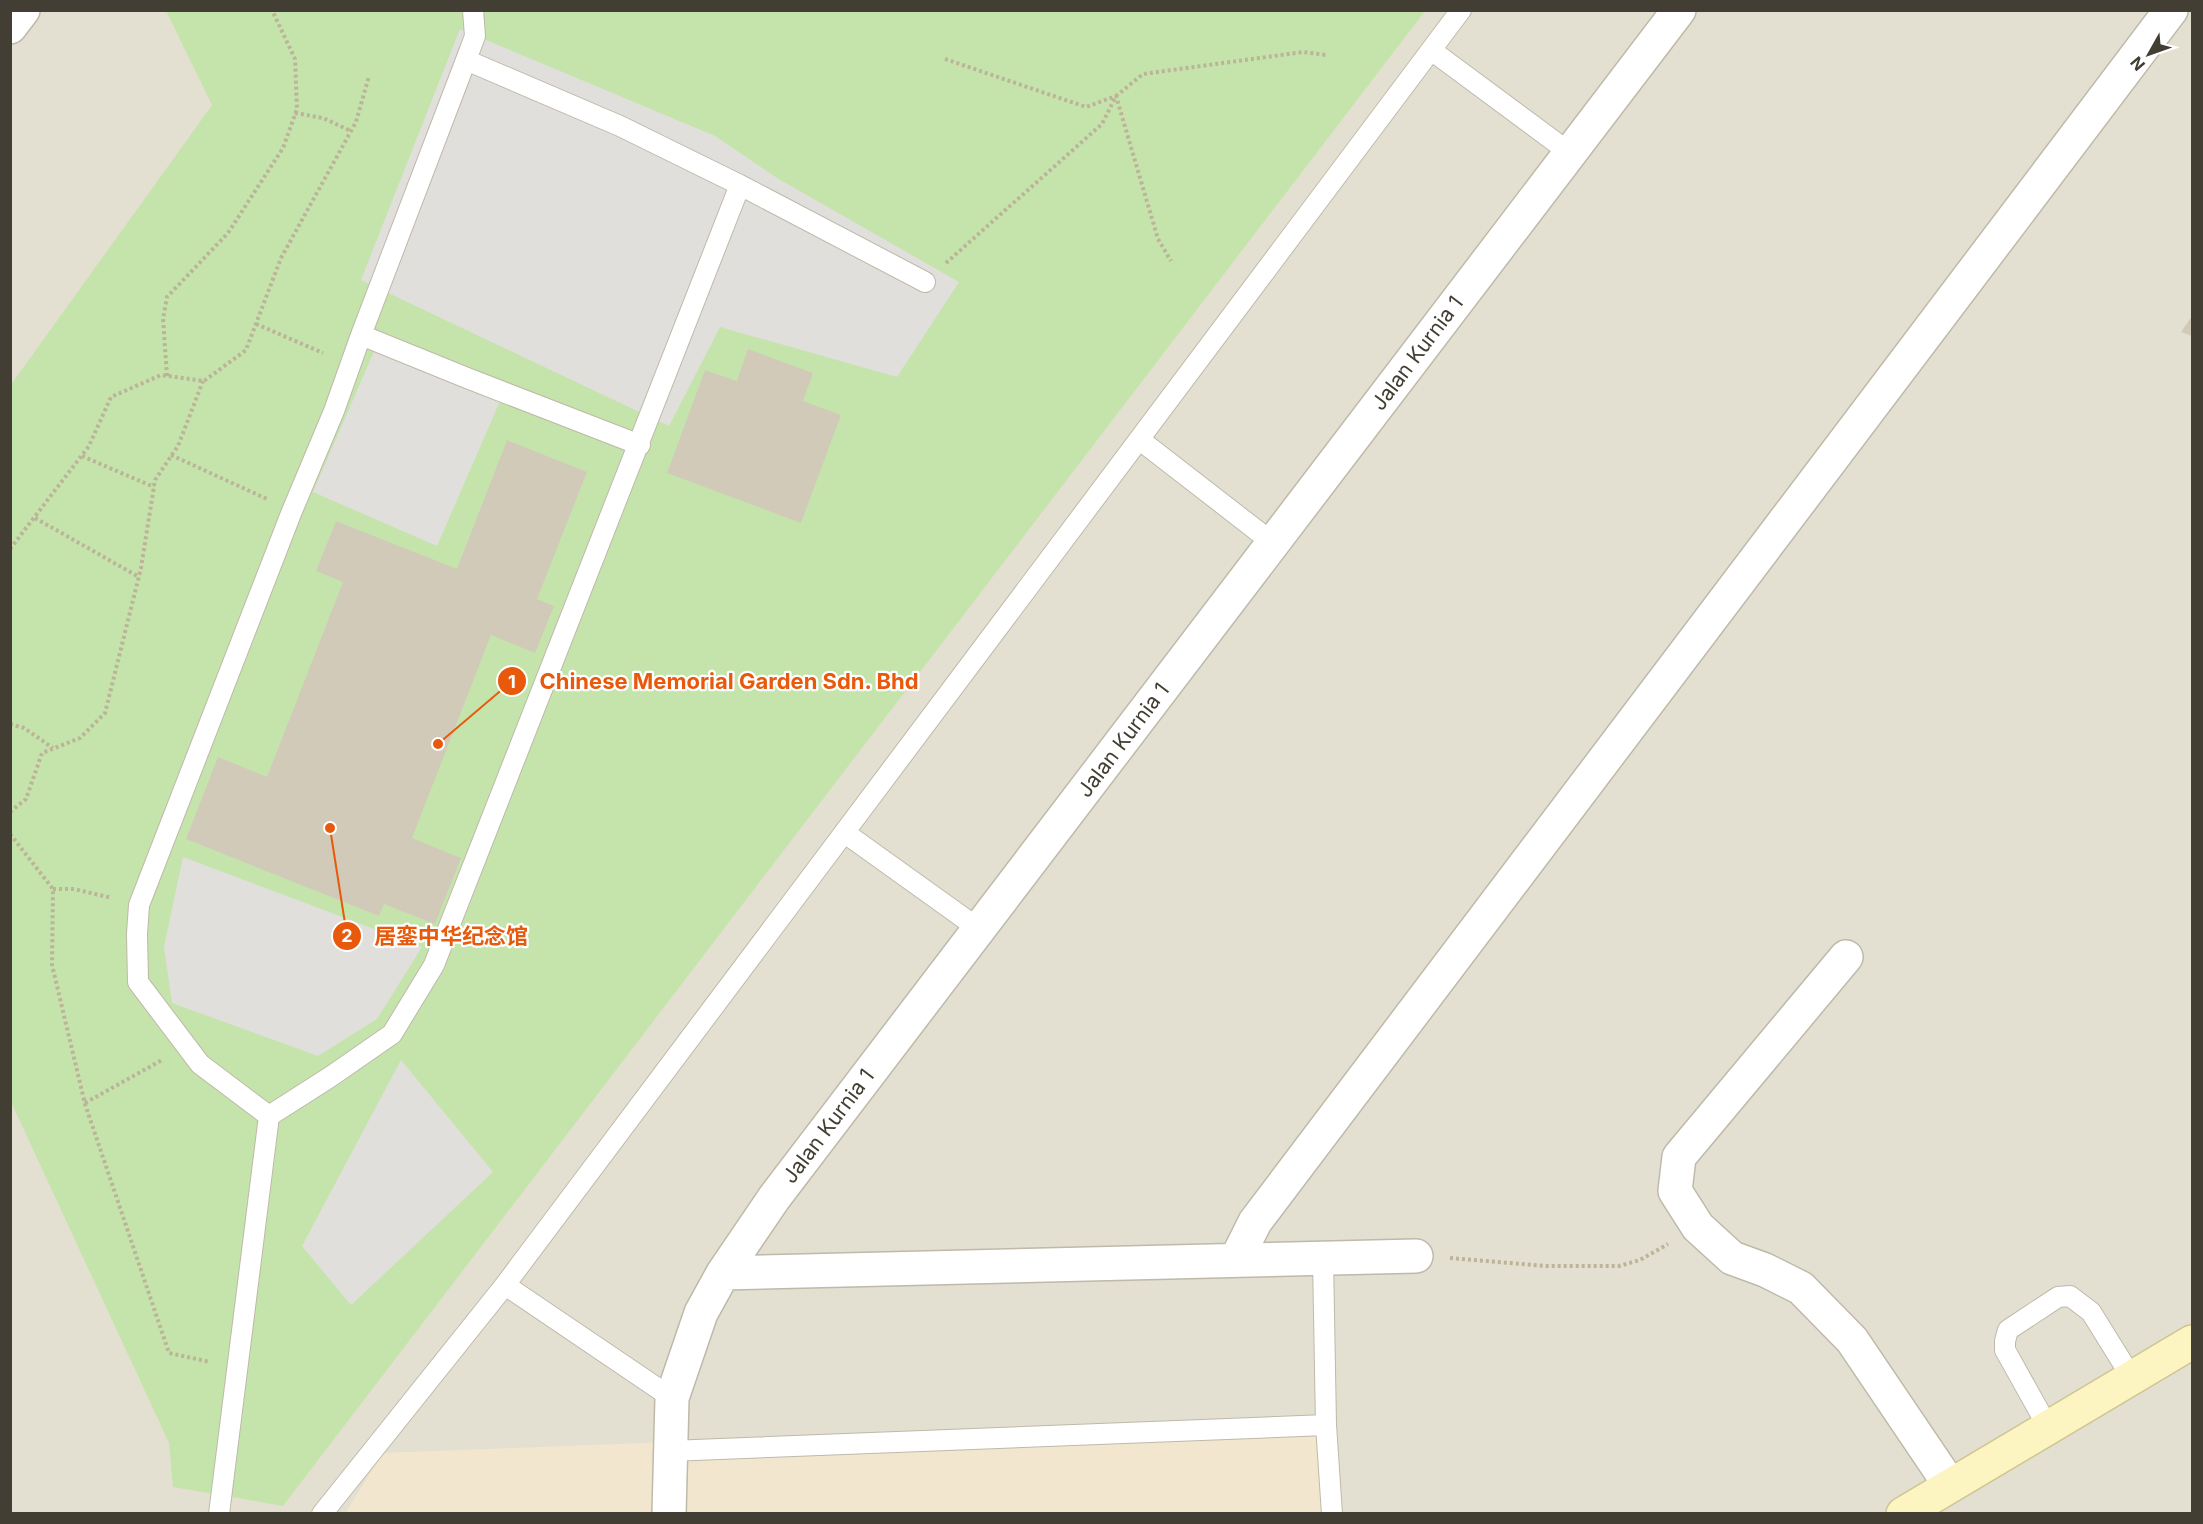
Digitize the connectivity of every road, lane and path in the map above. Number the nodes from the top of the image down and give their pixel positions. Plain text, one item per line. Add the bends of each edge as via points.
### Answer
1 (23, 10) edge
2 (272, 10) edge
3 (472, 10) edge
4 (1461, 10) edge
5 (1679, 10) edge
6 (2171, 10) edge
7 (10, 27) edge
8 (1431, 50) junction
9 (1326, 55) dead end
10 (945, 59) dead end
11 (466, 60) junction
12 (369, 76) dead end
13 (1116, 96) junction
14 (295, 113) junction
15 (351, 131) junction
16 (1570, 153) junction
17 (740, 185) junction
18 (1171, 261) dead end
19 (925, 282) joint
20 (256, 324) junction
21 (360, 335) junction
22 (351, 365) junction
23 (166, 376) junction
24 (204, 381) junction
25 (1140, 440) junction
26 (640, 445) junction
27 (171, 455) junction
28 (82, 456) junction
29 (154, 487) junction
30 (292, 511) junction
31 (34, 518) junction
32 (1273, 543) junction
33 (10, 549) edge
34 (139, 577) junction
35 (10, 724) edge
36 (54, 749) junction
37 (10, 812) edge
38 (845, 833) junction
39 (10, 834) edge
40 (53, 889) junction
41 (139, 905) junction
42 (979, 929) junction
43 (1846, 957) dead end
44 (186, 1046) junction
45 (85, 1104) junction
46 (269, 1116) junction
47 (1698, 1227) junction
48 (1416, 1256) joint
49 (1323, 1258) junction
50 (1236, 1260) junction
51 (723, 1273) junction
52 (505, 1285) junction
53 (2193, 1342) edge
54 (237, 1369) junction
55 (2132, 1378) junction
56 (672, 1398) junction
57 (1326, 1425) junction
58 (2048, 1427) junction
59 (670, 1451) junction
60 (1950, 1485) junction
61 (219, 1514) edge
62 (322, 1514) edge
63 (669, 1514) edge
64 (1332, 1514) edge
65 (1903, 1514) edge

1 - 7 street
2 - 14 path via 296,58
3 - 11 lane via 475,36
4 - 8 lane
5 - 16 street, Jalan Kurnia 1
6 - 50 street via 1255,1222
8 - 16 lane
8 - 25 lane
9 - 13 path via 1303,52 1143,74
10 - 13 path via 1086,107
11 - 17 lane via 620,126
11 - 21 lane
12 - 15 path
13 - 18 path via 1158,239
13 - 19 path via 1101,124
14 - 15 path via 323,118
14 - 23 path via 283,147 228,233 167,297 163,319
15 - 20 path via 281,258
16 - 32 street, Jalan Kurnia 1
17 - 19 lane
17 - 26 lane
20 - 22 path
20 - 24 path via 246,350
21 - 22 lane
21 - 26 lane
22 - 30 lane
23 - 24 path
23 - 28 path via 111,397
24 - 27 path
25 - 32 lane
25 - 38 lane
26 - 46 lane via 434,965 392,1034
27 - 29 path
27 - 30 path
28 - 29 path
28 - 31 path
29 - 34 path
30 - 41 lane
31 - 33 path
31 - 34 path
32 - 42 street, Jalan Kurnia 1
34 - 36 path via 105,713 80,738
35 - 36 path
36 - 37 path via 42,753 26,799
38 - 42 lane
38 - 52 lane
39 - 40 path
40 - 41 path via 74,889
40 - 45 path via 52,965
41 - 44 lane via 138,982
42 - 51 street, Jalan Kurnia 1 via 774,1198
43 - 47 street via 1679,1157 1675,1191
44 - 45 path
44 - 46 lane via 200,1064
45 - 54 path via 169,1353
46 - 54 lane
47 - 48 path via 1640,1260 1619,1266 1546,1266
47 - 60 street via 1732,1258 1801,1288 1852,1340
48 - 49 street
49 - 50 street
49 - 57 lane
50 - 51 street
51 - 56 street, Jalan Kurnia 1 via 701,1313
52 - 56 lane
52 - 62 lane
53 - 55 street
54 - 61 lane
55 - 58 street
55 - 58 lane via 2091,1312 2070,1296 2058,1298 2008,1330 2005,1341 2005,1350
56 - 59 street, Jalan Kurnia 1
57 - 59 lane
57 - 64 lane
58 - 60 street
59 - 63 street, Jalan Kurnia 1
60 - 65 street

